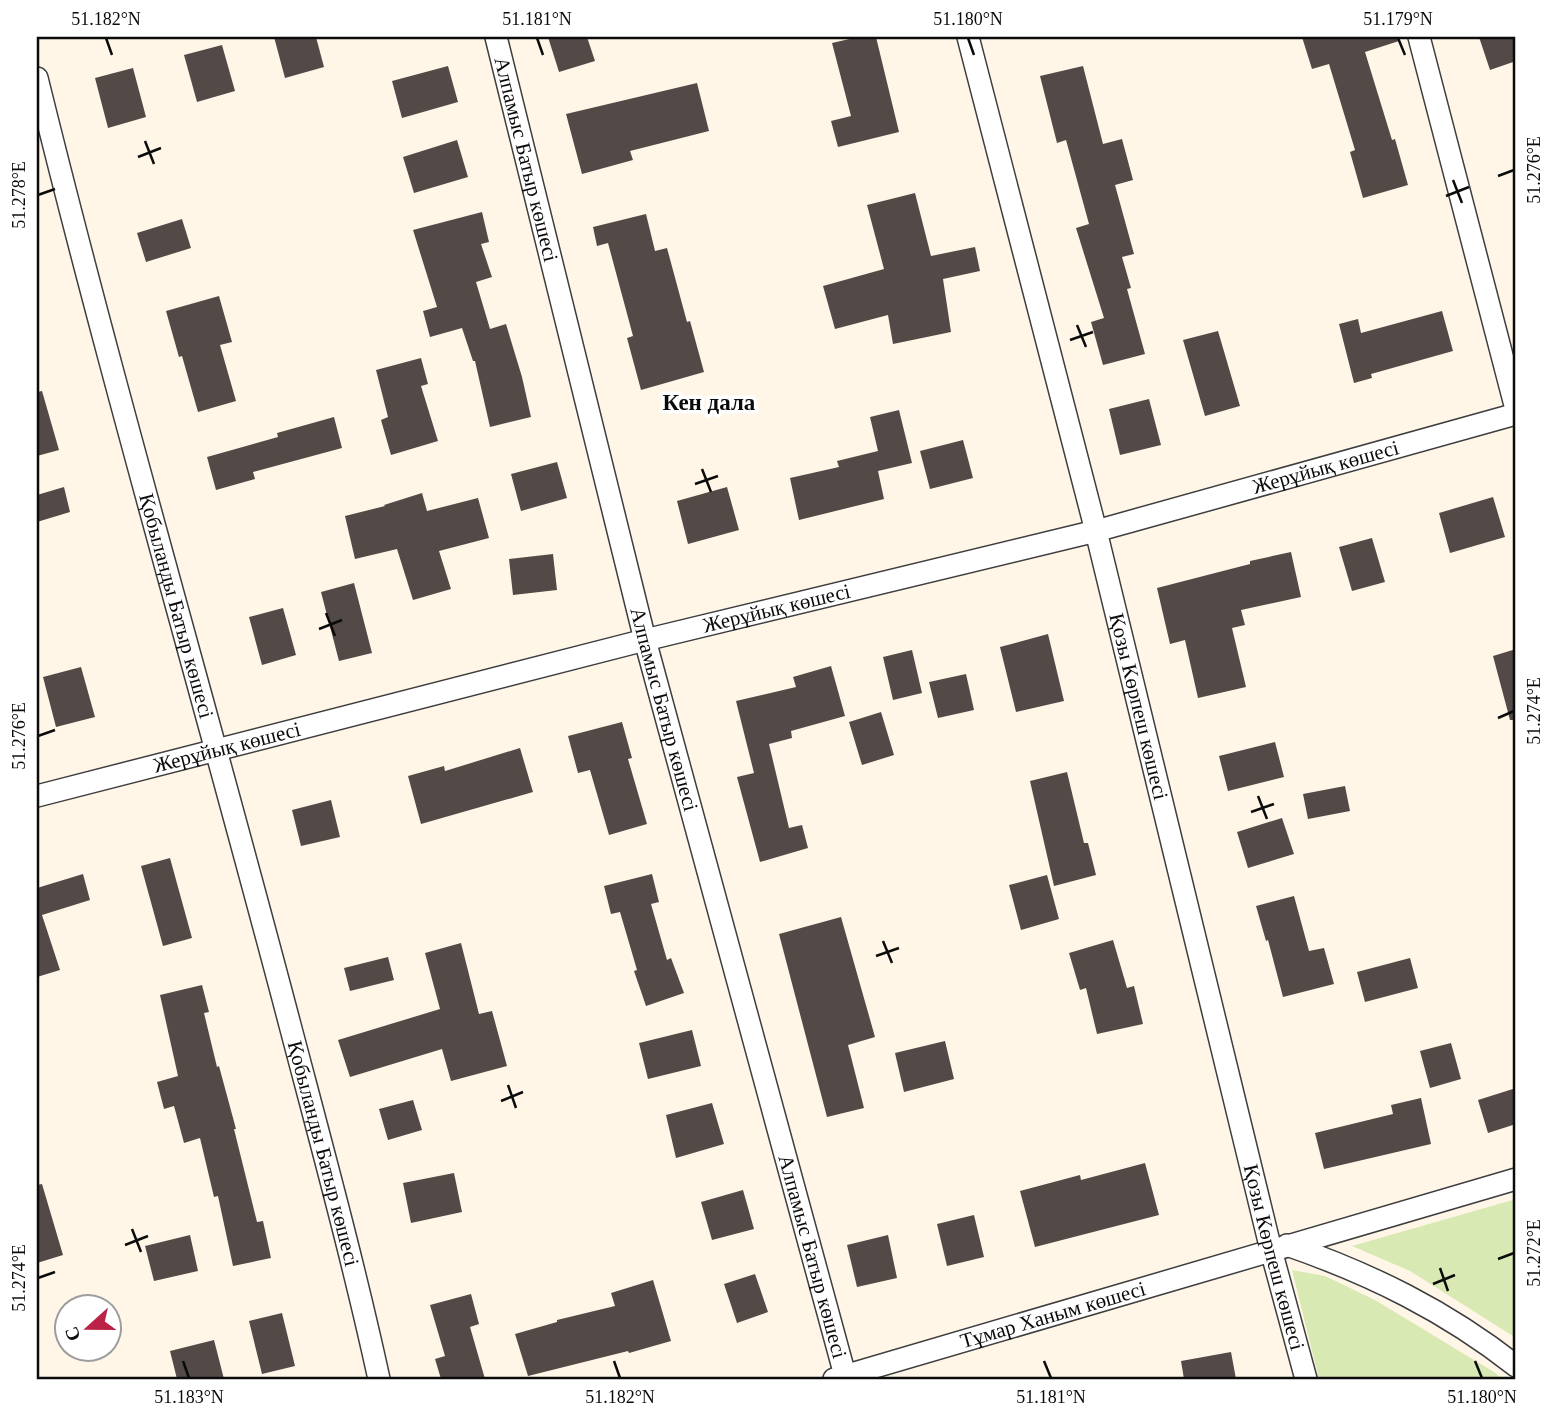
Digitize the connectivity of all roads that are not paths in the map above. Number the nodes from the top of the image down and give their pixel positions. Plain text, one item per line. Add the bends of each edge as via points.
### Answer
1 (496, 37) edge
2 (968, 37) edge
3 (1419, 37) edge
4 (37, 78) edge
5 (1516, 412) edge
6 (1096, 531) junction
7 (645, 640) junction
8 (217, 750) junction
9 (37, 796) edge
10 (1516, 1179) edge
11 (1279, 1247) junction
12 (1516, 1366) edge
13 (841, 1378) edge
14 (379, 1379) edge
15 (1306, 1379) edge

1 - 7 street, Алпамыс Батыр көшесі
2 - 6 street, Қозы Көрпеш көшесі
3 - 5 street
4 - 8 street, Қобыланды Батыр көшесі
5 - 6 street, Жерұйық көшесі
6 - 7 street, Жерұйық көшесі
6 - 11 street, Қозы Көрпеш көшесі
7 - 8 street, Жерұйық көшесі
7 - 13 street, Алпамыс Батыр көшесі
8 - 9 street, Жерұйық көшесі
8 - 14 street, Қобыланды Батыр көшесі via 356,1275
10 - 11 street, Тұмар Ханым көшесі
11 - 12 street via 1397,1289
11 - 13 street, Тұмар Ханым көшесі
11 - 15 street, Қозы Көрпеш көшесі

